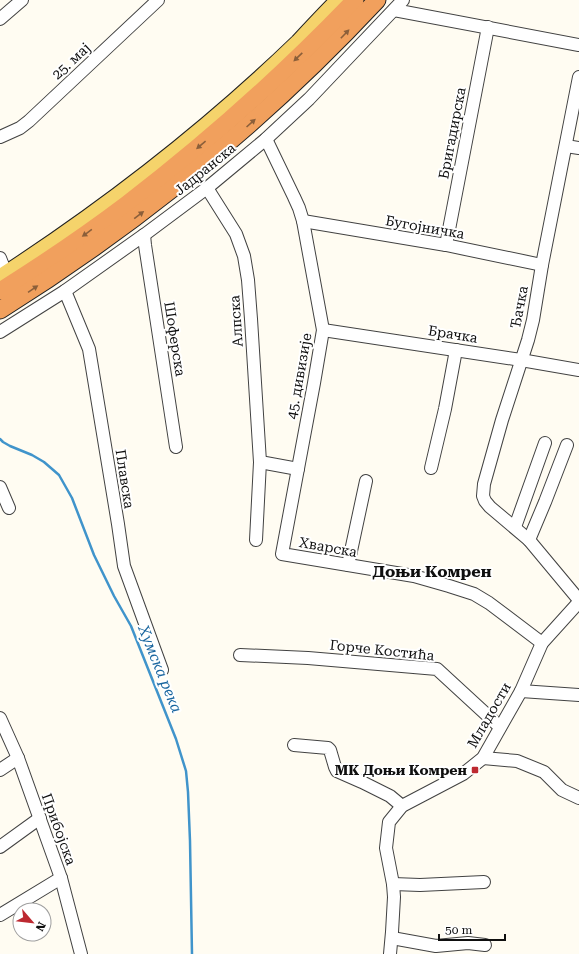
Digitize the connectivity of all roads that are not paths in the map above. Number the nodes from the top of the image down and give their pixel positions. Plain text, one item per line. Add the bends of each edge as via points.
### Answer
1 (22, 0) edge
2 (158, 0) edge
3 (338, 0) edge
4 (355, 0) edge
5 (377, 0) edge
6 (403, 0) edge
7 (394, 10) junction
8 (0, 19) edge
9 (488, 27) junction
10 (579, 45) edge
11 (579, 77) edge
12 (0, 136) edge
13 (266, 139) junction
14 (566, 146) junction
15 (579, 148) edge
16 (207, 188) junction
17 (303, 221) junction
18 (144, 235) junction
19 (446, 245) junction
20 (0, 258) edge
21 (542, 265) junction
22 (3, 275) edge
23 (65, 291) junction
24 (0, 292) edge
25 (0, 310) edge
26 (323, 330) junction
27 (0, 332) edge
28 (456, 350) junction
29 (521, 360) junction
30 (579, 370) edge
31 (545, 443) dead end
32 (567, 445) dead end
33 (176, 447) dead end
34 (260, 462) junction
35 (431, 468) dead end
36 (298, 470) junction
37 (366, 481) dead end
38 (0, 487) edge
39 (9, 508) dead end
40 (515, 527) junction
41 (256, 540) dead end
42 (529, 540) junction
43 (282, 554) joint
44 (348, 566) junction
45 (579, 601) edge
46 (542, 643) junction
47 (240, 655) dead end
48 (162, 670) dead end
49 (521, 691) junction
50 (579, 695) edge
51 (0, 718) edge
52 (500, 727) junction
53 (294, 745) dead end
54 (18, 758) junction
55 (483, 758) junction
56 (0, 770) edge
57 (579, 798) edge
58 (402, 806) junction
59 (40, 818) junction
60 (0, 847) edge
61 (61, 878) junction
62 (484, 882) dead end
63 (393, 884) junction
64 (0, 915) edge
65 (392, 938) junction
66 (485, 945) dead end
67 (81, 954) edge
68 (390, 954) edge

1 - 8 street
2 - 12 street, 25. мај via 29,121 20,128
3 - 22 main road via 266,71 187,140 53,242
4 -> 24 highway via 275,79 193,152 126,205
25 -> 5 highway via 114,234 194,172 282,95
6 - 7 street, Јадранска
7 - 9 street
7 - 13 street, Јадранска via 309,99
9 - 10 street
9 - 19 street, Бригадирска
11 - 14 street, Ђачка
13 - 16 street, Јадранска
13 - 17 street, 45. дивизије
14 - 15 street
14 - 21 street, Ђачка
16 - 18 street, Јадранска
16 - 34 street, Алпска via 236,234 244,256 248,280
17 - 19 street, Бугојничка
17 - 26 street, 45. дивизије
18 - 23 street, Јадранска
18 - 33 street, Шоферска
19 - 21 street, Бугојничка
20 - 22 street
21 - 29 street, Ђачка via 533,320
23 - 27 street, Јадранска
23 - 48 street, Плавска via 89,349 124,566
26 - 28 street, Брачка
26 - 36 street, 45. дивизије
28 - 29 street, Брачка
28 - 35 street
29 - 30 street, Брачка
29 - 40 street, Ђачка via 483,490 485,502
31 - 40 street
32 - 42 street
34 - 36 street
34 - 41 street, Алпска
36 - 43 street, 45. дивизије
37 - 44 street
38 - 39 street
40 - 42 street, Ђачка
42 - 45 street, Ђачка
43 - 44 street, Хварска
44 - 46 street, Хварска via 414,576 474,594
45 - 46 street, Младости
46 - 49 street, Младости
47 - 52 street, Горче Костића via 437,669
49 - 50 street
49 - 52 street, Младости
51 - 54 street, Прибојска
52 - 55 street, Младости
53 - 58 street via 328,748 337,771 390,796
54 - 56 street
54 - 59 street, Прибојска
55 - 57 street via 517,761 544,772 562,790
55 - 58 street, Младости via 463,774
58 - 63 street, Младости via 389,822 388,830 386,848
59 - 60 street
59 - 61 street, Прибојска
61 - 64 street
61 - 67 street, Прибојска
62 - 63 street
63 - 65 street, Младости
65 - 66 street via 436,946 468,943
65 - 68 street, Младости

